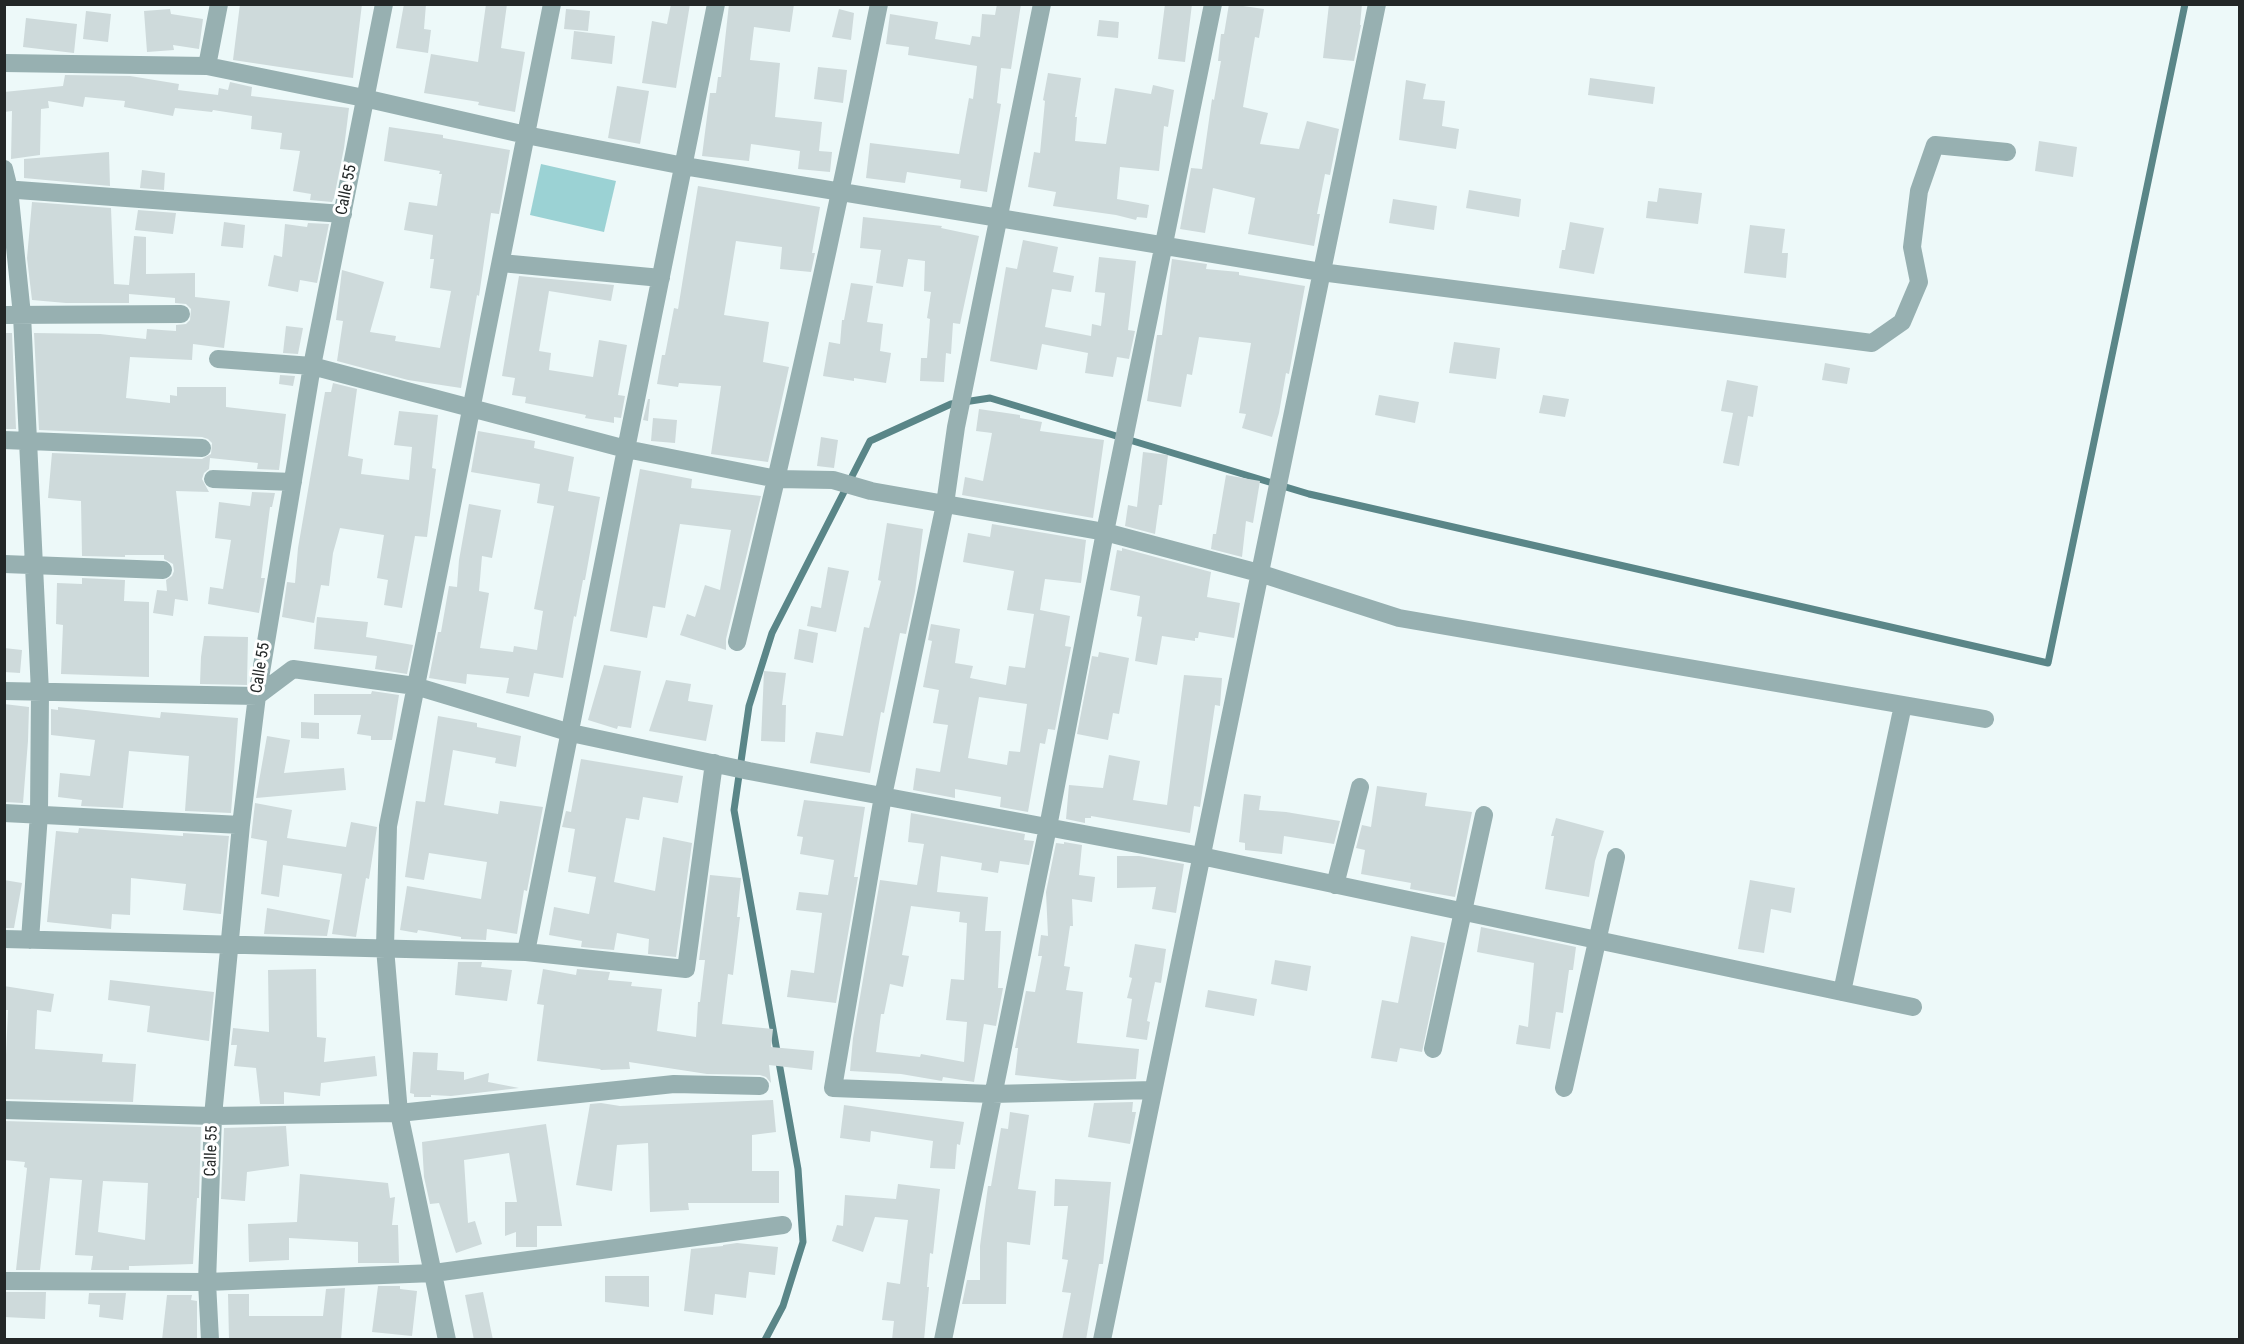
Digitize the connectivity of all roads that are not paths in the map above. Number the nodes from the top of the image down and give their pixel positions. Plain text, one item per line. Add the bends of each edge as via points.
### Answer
1 (219, 4) edge
2 (384, 4) edge
3 (552, 4) edge
4 (716, 4) edge
5 (879, 4) edge
6 (1042, 4) edge
7 (1213, 4) edge
8 (1377, 4) edge
9 (4, 63) edge
10 (207, 66) junction
11 (364, 98) junction
12 (526, 135) junction
13 (2007, 152) dead end
14 (684, 166) junction
15 (4, 169) edge
16 (7, 189) edge
17 (842, 192) junction
18 (343, 214) junction
19 (999, 218) junction
20 (1164, 246) junction
21 (501, 263) junction
22 (1322, 272) junction
23 (661, 278) junction
24 (181, 314) dead end
25 (13, 315) edge
26 (218, 359) dead end
27 (312, 366) junction
28 (471, 409) junction
29 (4, 440) edge
30 (28, 441) junction
31 (202, 448) dead end
32 (626, 449) junction
33 (213, 479) dead end
34 (777, 479) junction
35 (293, 482) junction
36 (945, 504) junction
37 (1105, 532) junction
38 (4, 564) edge
39 (34, 565) junction
40 (163, 570) dead end
41 (1259, 573) junction
42 (737, 642) dead end
43 (415, 686) junction
44 (4, 691) edge
45 (40, 692) junction
46 (257, 696) junction
47 (1904, 705) junction
48 (1984, 719) dead end
49 (571, 733) junction
50 (714, 764) junction
51 (1360, 788) dead end
52 (883, 796) junction
53 (4, 813) edge
54 (39, 813) junction
55 (1484, 815) dead end
56 (241, 825) junction
57 (1048, 827) junction
58 (1201, 856) junction
59 (1616, 857) dead end
60 (1335, 885) junction
61 (1463, 912) junction
62 (4, 939) edge
63 (30, 940) junction
64 (1598, 941) junction
65 (230, 944) junction
66 (385, 948) junction
67 (526, 952) junction
68 (1842, 992) junction
69 (1913, 1007) dead end
70 (1433, 1049) dead end
71 (760, 1086) dead end
72 (1564, 1088) dead end
73 (1153, 1090) junction
74 (992, 1094) junction
75 (4, 1110) edge
76 (399, 1113) junction
77 (213, 1116) junction
78 (783, 1225) dead end
79 (434, 1273) junction
80 (4, 1281) edge
81 (207, 1282) junction
82 (210, 1340) edge
83 (447, 1340) edge
84 (942, 1340) edge
85 (1102, 1340) edge

1 - 10 street
2 - 11 street, Calle 55
3 - 12 street
4 - 14 street
5 - 17 street
6 - 19 street
7 - 20 street
8 - 22 street
9 - 10 street
10 - 11 street
11 - 12 street
11 - 18 street, Calle 55
12 - 14 street
12 - 21 street
13 - 22 street via 1935,145 1919,191 1912,247 1919,282 1902,322 1872,343
14 - 17 street
14 - 23 street
15 - 16 street
16 - 18 street
16 - 25 street
17 - 19 street
17 - 34 street
18 - 27 street, Calle 55
19 - 20 street
19 - 36 street via 956,427
20 - 22 street
20 - 37 street
21 - 23 street
21 - 28 street
22 - 41 street
23 - 32 street
24 - 25 street
25 - 30 street
26 - 27 street
27 - 28 street
27 - 35 street, Calle 55
28 - 32 street
28 - 43 street
29 - 30 street
30 - 31 street
30 - 39 street
32 - 34 street
32 - 49 street
33 - 35 street
34 - 36 street via 833,480
34 - 42 street
35 - 46 street, Calle 55
36 - 37 street
36 - 52 street
37 - 41 street
37 - 57 street
38 - 39 street
39 - 40 street
39 - 45 street
41 - 47 street via 1399,618
41 - 58 street
43 - 46 street via 293,669
43 - 49 street
43 - 66 street via 388,826
44 - 45 street
45 - 46 street
45 - 54 street
46 - 56 street, Calle 55
47 - 48 street
47 - 68 street
49 - 50 street
49 - 67 street
50 - 52 street
50 - 67 street via 686,969
51 - 60 street
52 - 57 street
52 - 74 street via 833,1088
53 - 54 street
54 - 56 street
54 - 63 street
55 - 61 street
56 - 65 street, Calle 55
57 - 58 street
57 - 74 street
58 - 60 street
58 - 73 street
59 - 64 street
60 - 61 street
61 - 64 street
61 - 70 street
62 - 63 street
63 - 65 street
64 - 68 street
64 - 72 street
65 - 66 street
65 - 77 street, Calle 55
66 - 67 street
66 - 76 street
68 - 69 street
71 - 76 street via 674,1084
73 - 74 street
73 - 85 street
74 - 84 street
75 - 77 street
76 - 77 street
76 - 79 street
77 - 81 street, Calle 55
78 - 79 street
79 - 81 street
79 - 83 street
80 - 81 street
81 - 82 street, Calle 55

